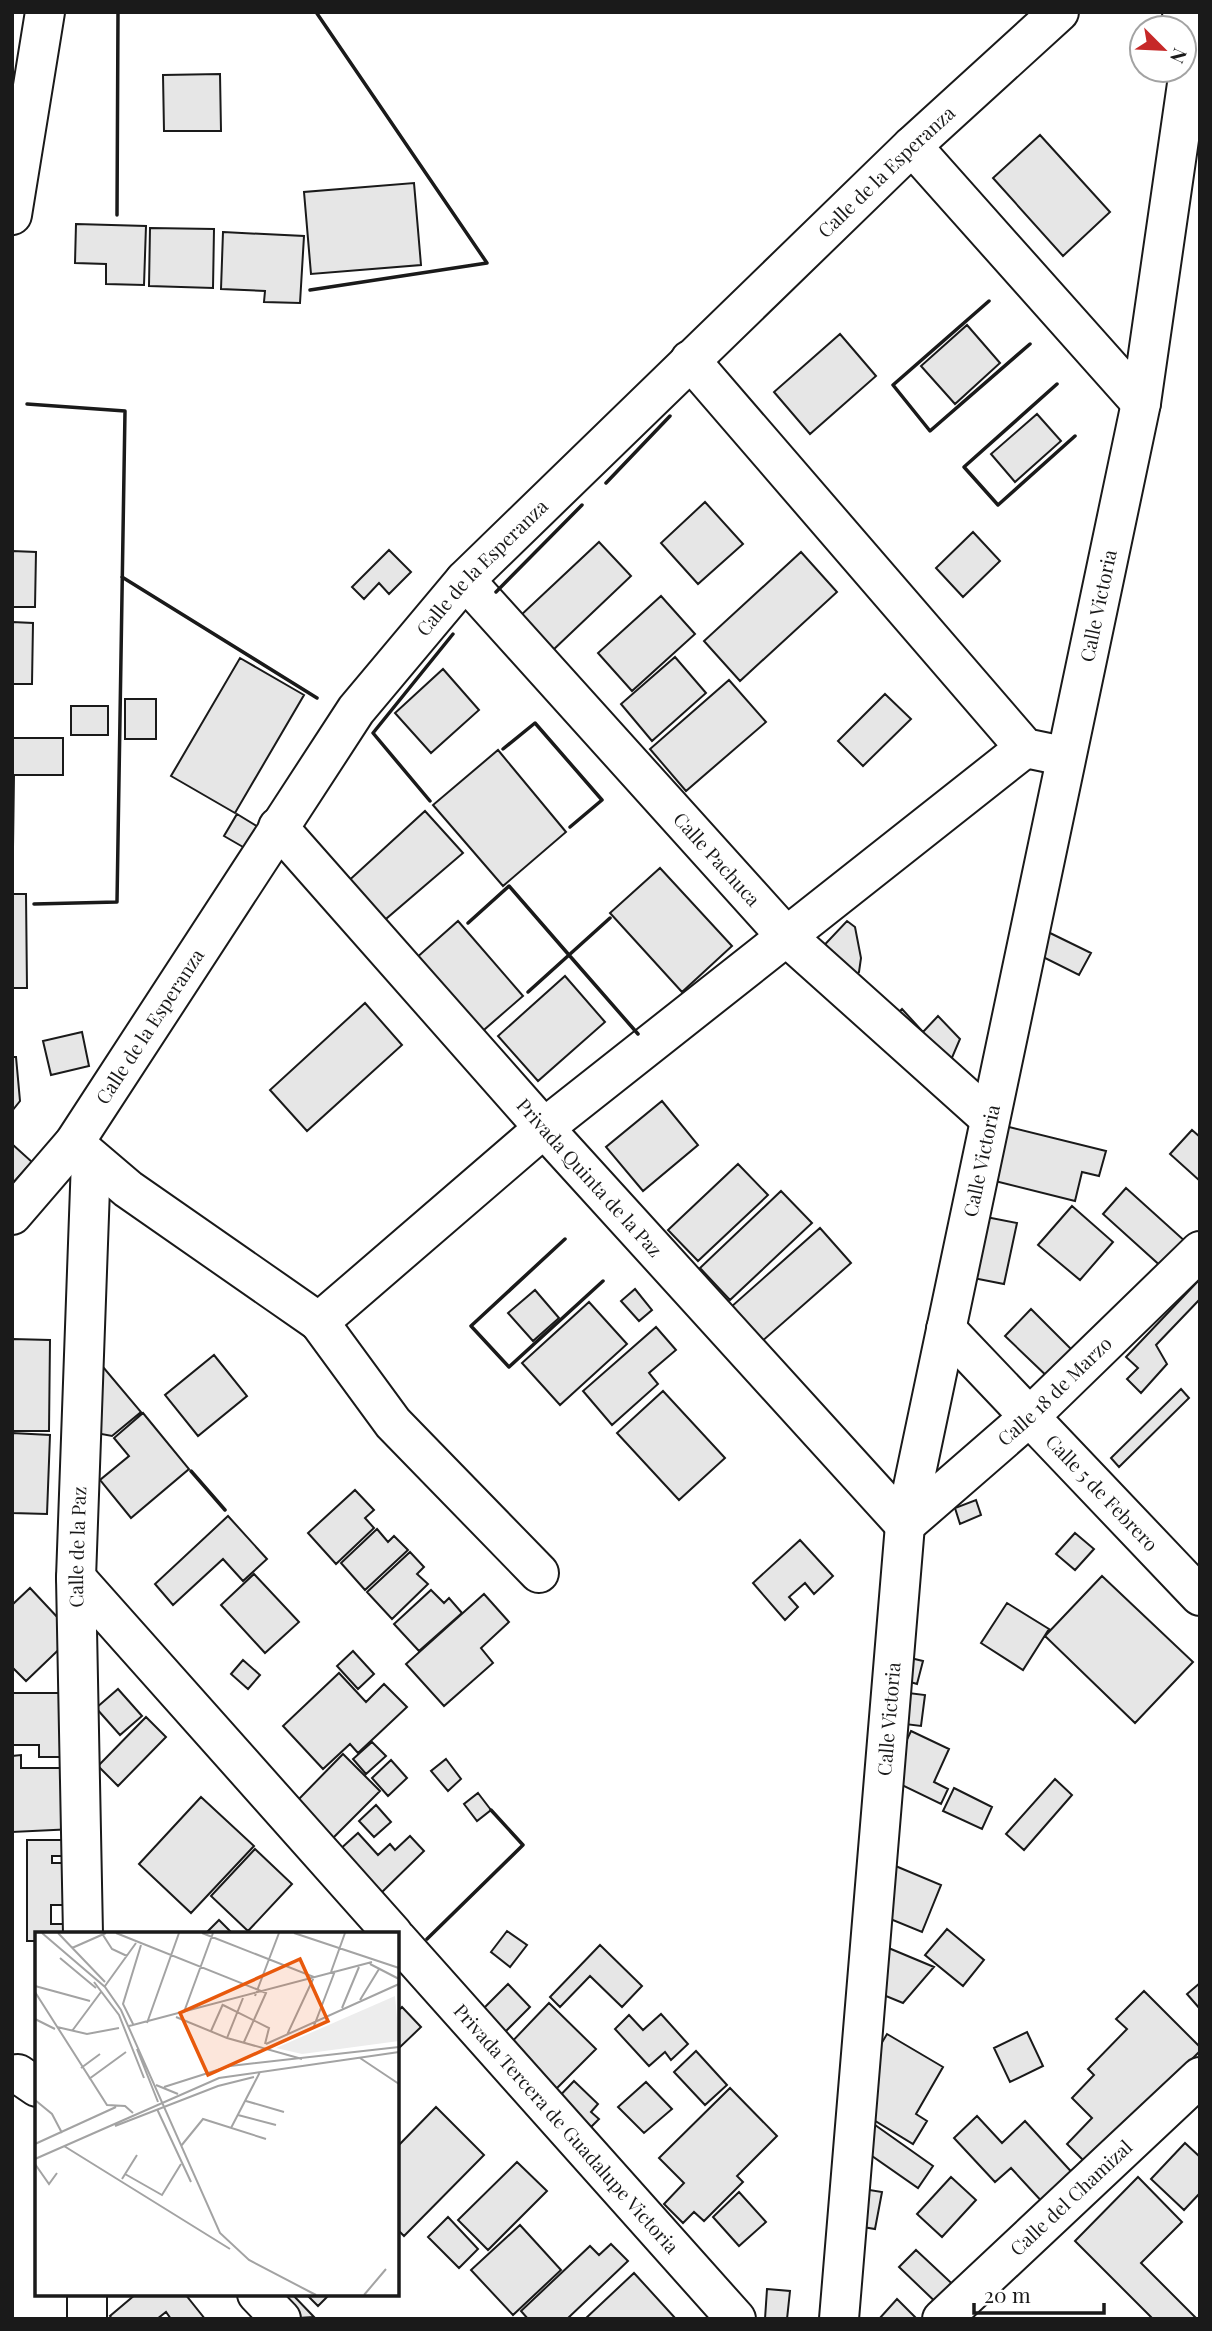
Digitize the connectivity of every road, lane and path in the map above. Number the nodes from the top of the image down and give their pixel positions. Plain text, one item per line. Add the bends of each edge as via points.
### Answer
1 (45, 12) edge
2 (1059, 12) edge
3 (1193, 84) edge
4 (912, 146) junction
5 (12, 215) edge
6 (690, 360) junction
7 (1141, 403) junction
8 (465, 580) junction
9 (1025, 748) junction
10 (1069, 756) junction
11 (278, 827) junction
12 (786, 936) junction
13 (989, 1118) junction
14 (544, 1128) junction
15 (83, 1151) junction
16 (12, 1215) edge
17 (1200, 1251) edge
18 (319, 1322) junction
19 (946, 1329) junction
20 (1028, 1418) junction
21 (905, 1525) junction
22 (539, 1573) dead end
23 (76, 1578) junction
24 (1200, 1596) edge
25 (83, 1932) edge
26 (391, 1932) edge
27 (399, 1941) edge
28 (1200, 2077) edge
29 (87, 2296) edge
30 (259, 2296) edge
31 (87, 2319) edge
32 (281, 2319) edge
33 (736, 2319) edge
34 (839, 2319) edge
35 (942, 2319) edge

1 - 5 street
2 - 4 street, Calle de la Esperanza
3 - 7 street, Calle Victoria
4 - 6 street, Calle de la Esperanza
4 - 7 street
6 - 8 street, Calle de la Esperanza
6 - 9 street
7 - 10 street, Calle Victoria
8 - 11 street, Calle de la Esperanza via 356,710
8 - 12 street, Calle Pachuca
9 - 10 street
9 - 12 street
10 - 13 street, Calle Victoria
11 - 14 street, Privada Quinta de la Paz
11 - 15 street, Calle de la Esperanza
12 - 13 street, Calle Pachuca
12 - 14 street
13 - 19 street, Calle Victoria
14 - 18 street
14 - 21 street, Privada Quinta de la Paz
15 - 16 street, Calle de la Esperanza
15 - 18 street
15 - 23 street, Calle de la Paz
17 - 20 street, Calle 18 de Marzo
18 - 22 street via 393,1423
19 - 20 street, Calle 5 de Febrero
19 - 21 street, Calle Victoria
20 - 21 street, Calle 18 de Marzo
20 - 24 street, Calle 5 de Febrero
21 - 34 street, Calle Victoria
23 - 25 street, Calle de la Paz
23 - 26 street
27 - 33 street, Privada Tercera de Guadalupe Victoria
28 - 35 street, Calle del Chamizal
29 - 31 street
30 - 32 street

